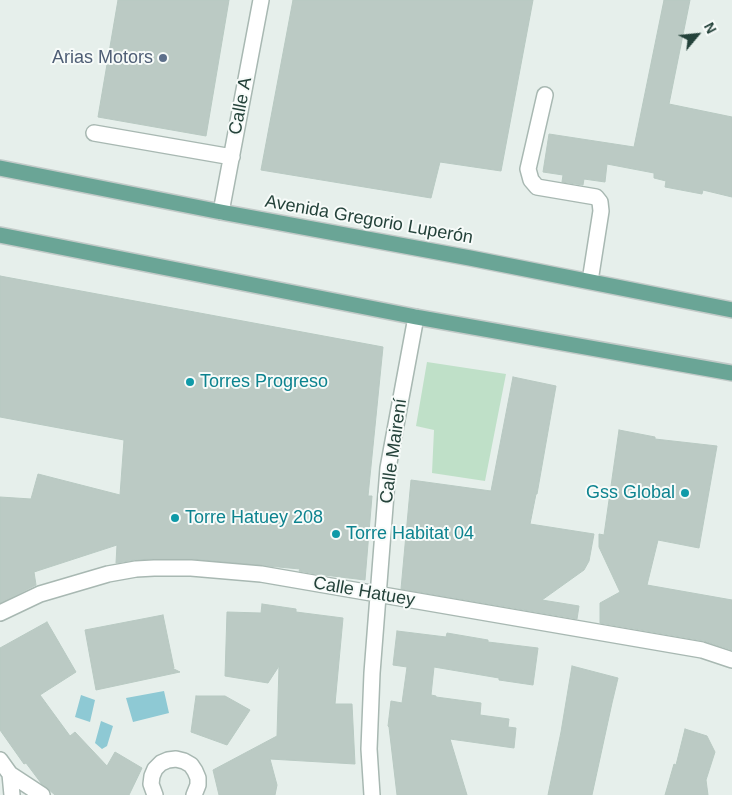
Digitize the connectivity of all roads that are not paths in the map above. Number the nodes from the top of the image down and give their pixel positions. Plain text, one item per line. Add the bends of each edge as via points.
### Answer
1 (261, 0) edge
2 (545, 95) dead end
3 (94, 133) dead end
4 (232, 157) junction
5 (0, 168) edge
6 (221, 212) junction
7 (0, 235) edge
8 (590, 282) junction
9 (732, 310) edge
10 (416, 316) junction
11 (732, 373) edge
12 (379, 595) junction
13 (0, 613) edge
14 (732, 660) edge
15 (0, 760) edge
16 (10, 774) junction
17 (12, 795) edge
18 (42, 795) edge
19 (155, 795) edge
20 (194, 795) edge
21 (372, 795) edge

1 - 4 street, Calle A
2 - 8 street via 529,175 537,187 596,197 600,202
3 - 4 street
4 - 6 street, Calle A
5 - 6 main road, Avenida Gregorio Luperón
6 - 8 main road, Avenida Gregorio Luperón
7 - 10 main road
8 - 9 main road, Avenida Gregorio Luperón
10 - 11 main road
10 - 12 street, Calle Mairení via 388,468
12 - 13 street, Calle Hatuey via 261,574 154,568 108,574 40,594
12 - 14 street, Calle Hatuey via 702,650
12 - 21 street, Calle Mairení via 369,749
15 - 16 street
16 - 17 street
16 - 18 street
19 - 20 street via 151,784 155,769 161,763 176,759 191,765 195,771 198,785

